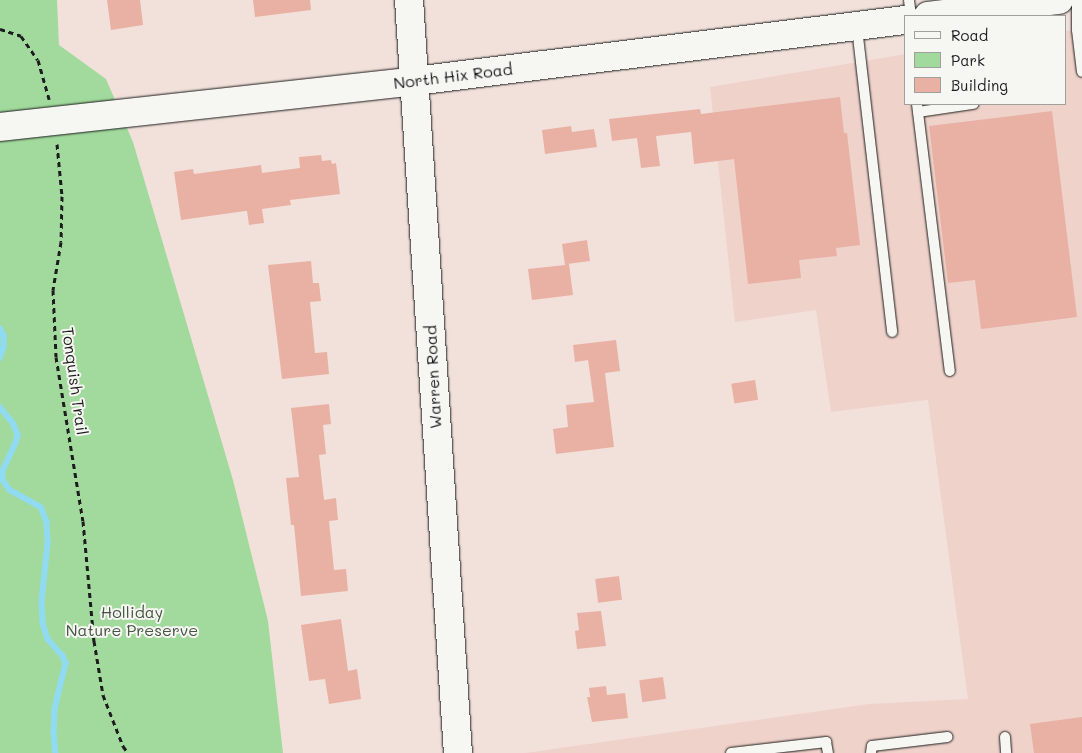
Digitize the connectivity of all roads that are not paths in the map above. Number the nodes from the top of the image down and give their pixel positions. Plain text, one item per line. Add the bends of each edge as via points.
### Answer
1 (409, 0) edge
2 (909, 0) edge
3 (1059, 0) edge
4 (1077, 0) edge
5 (1031, 2) edge
6 (911, 15) edge
7 (935, 15) edge
8 (904, 20) edge
9 (857, 25) junction
10 (1082, 72) edge
11 (415, 81) junction
12 (959, 105) edge
13 (918, 108) edge
14 (0, 127) edge
15 (892, 332) dead end
16 (950, 371) dead end
17 (947, 737) dead end
18 (1005, 737) dead end
19 (458, 753) edge
20 (732, 753) edge
21 (828, 753) edge
22 (871, 753) edge
23 (1006, 753) edge

1 - 11 street, Warren Road
2 - 6 lane
3 - 5 street
4 - 10 lane
5 - 7 street
8 - 9 street, North Hix Road
9 - 11 street, North Hix Road
9 - 15 lane
11 - 14 street, North Hix Road
11 - 19 street, Warren Road
12 - 13 lane
13 - 16 lane
17 - 22 lane via 872,746
18 - 23 lane
20 - 21 lane via 826,742

